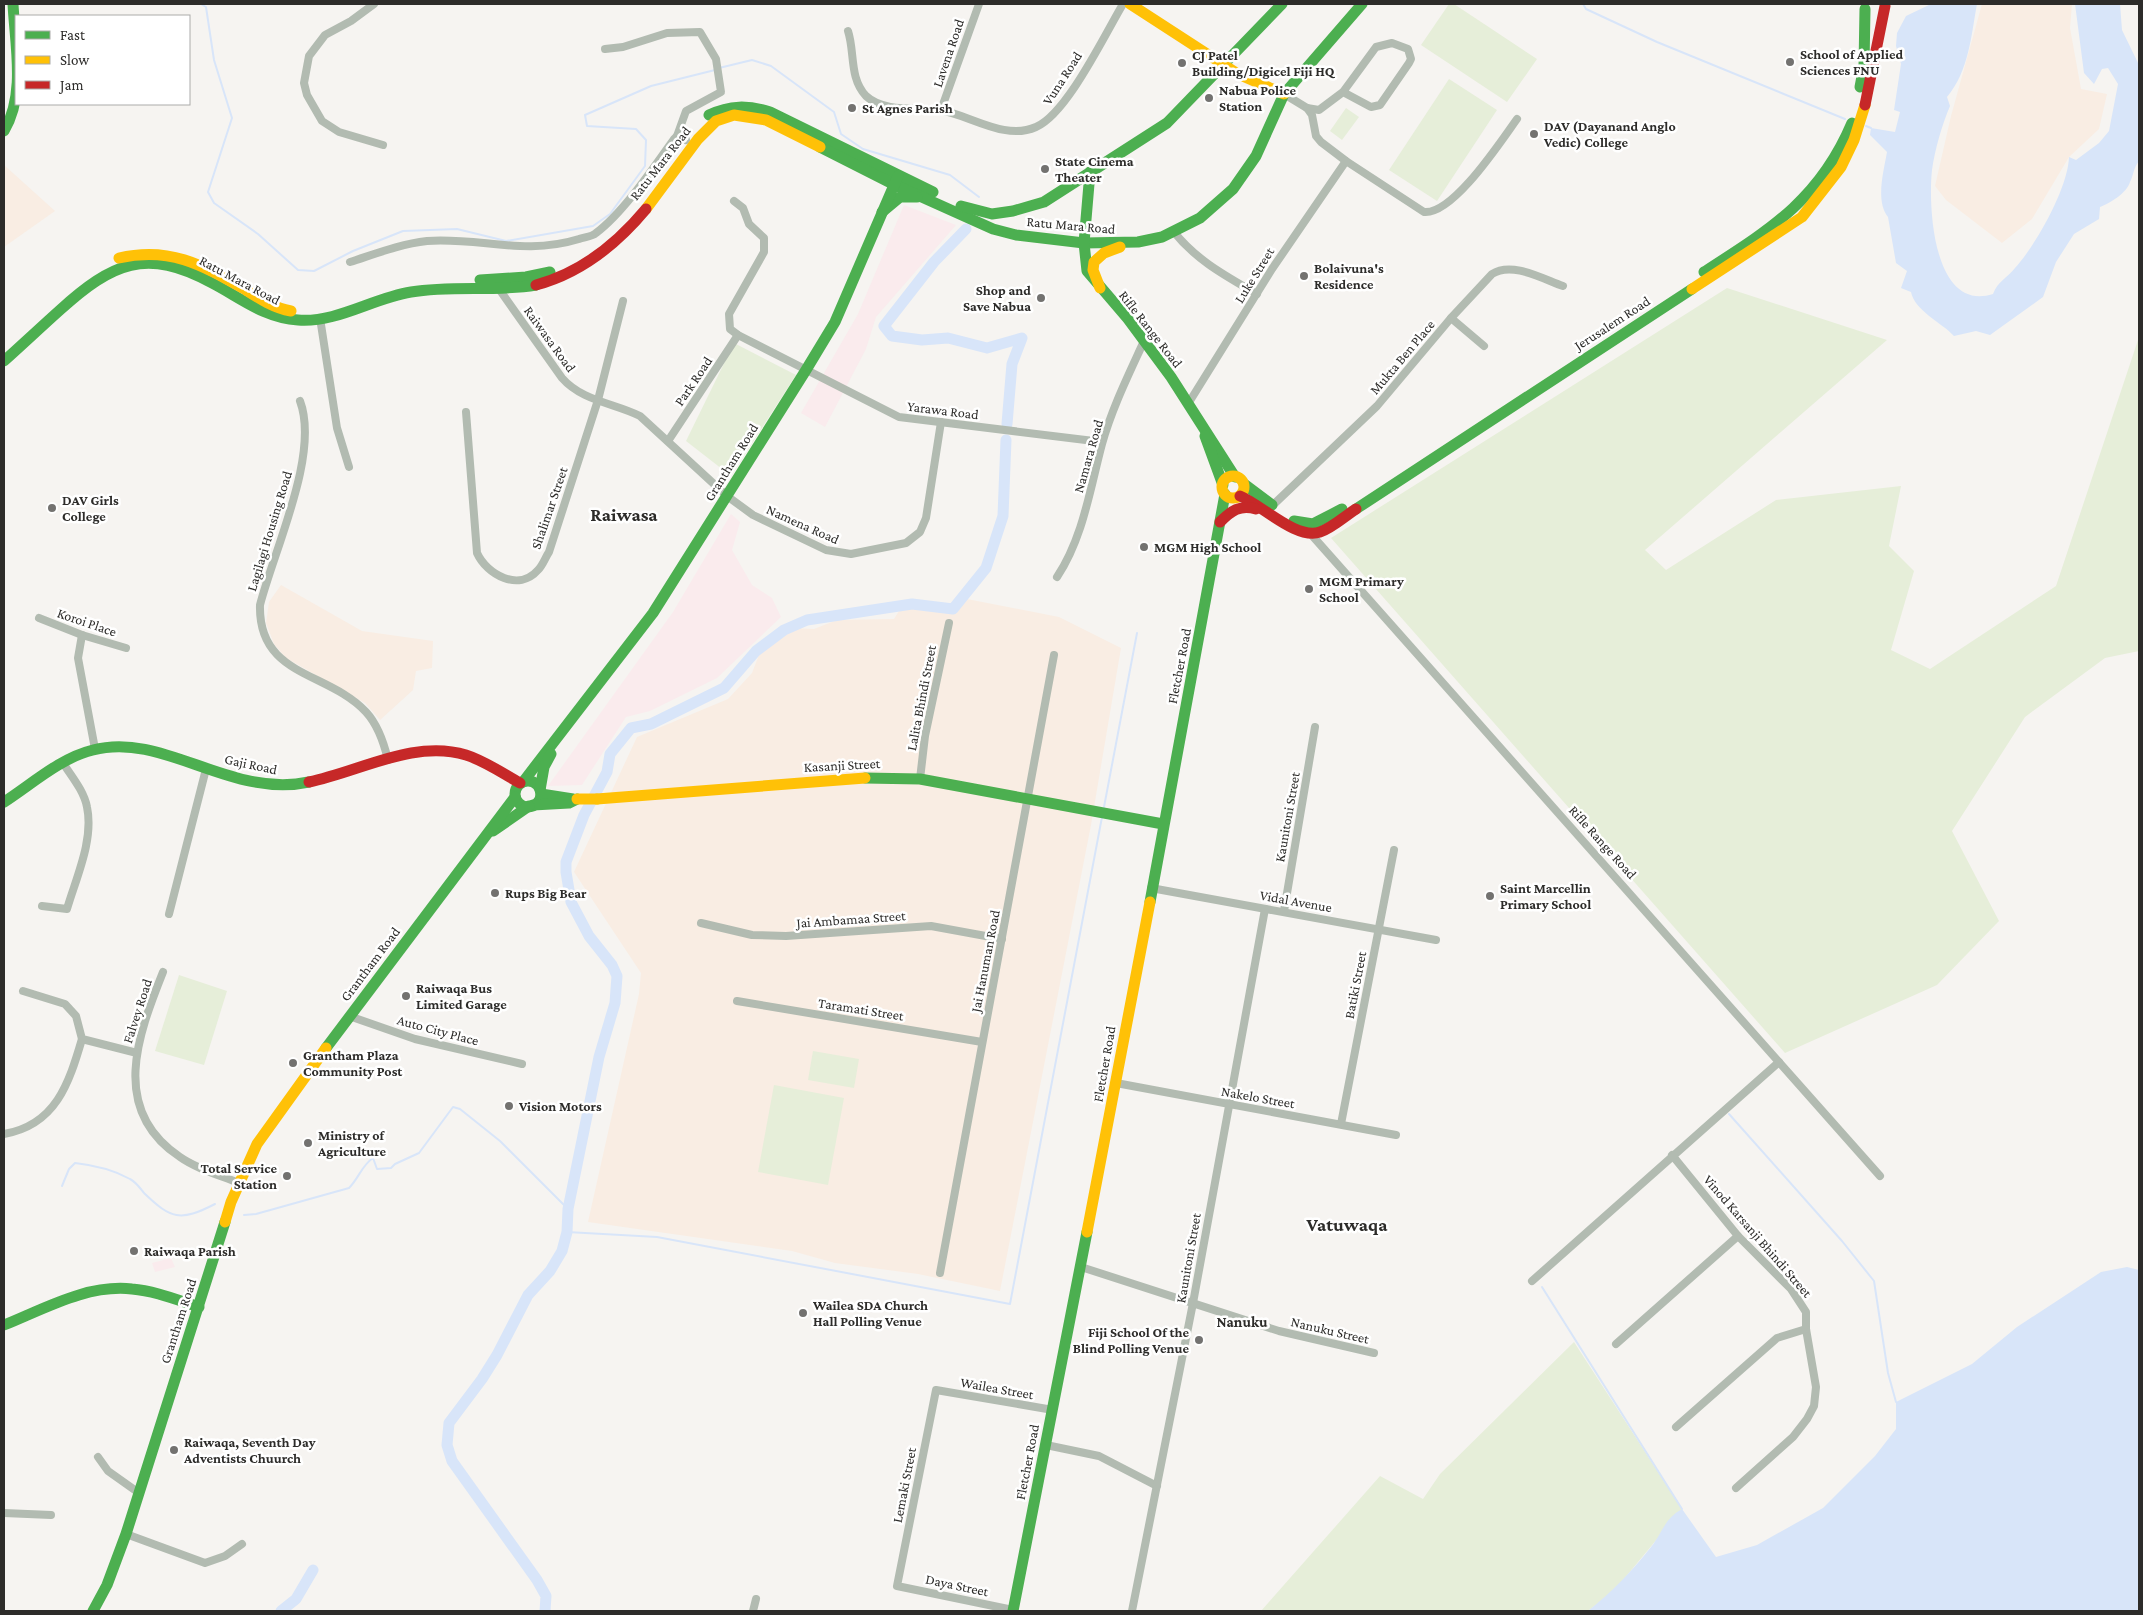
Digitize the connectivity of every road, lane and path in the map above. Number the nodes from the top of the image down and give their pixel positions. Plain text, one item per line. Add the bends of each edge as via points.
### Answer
1 (13, 4) edge
2 (374, 4) edge
3 (979, 4) edge
4 (1123, 4) edge
5 (1130, 4) edge
6 (1282, 4) edge
7 (1362, 4) edge
8 (1886, 4) edge
9 (1862, 6) edge
10 (848, 31) dead end
11 (605, 49) dead end
12 (15, 61) edge
13 (1223, 65) junction
14 (1343, 92) junction
15 (1284, 94) junction
16 (15, 100) edge
17 (1307, 108) junction
18 (941, 110) junction
19 (1517, 118) dead end
20 (4, 131) edge
21 (682, 138) junction
22 (383, 145) dead end
23 (1346, 161) junction
24 (1090, 172) junction
25 (896, 180) junction
26 (922, 198) junction
27 (734, 201) dead end
28 (882, 212) junction
29 (1174, 232) junction
30 (1138, 242) junction
31 (1084, 243) junction
32 (350, 262) dead end
33 (1564, 286) dead end
34 (1100, 288) junction
35 (499, 289) junction
36 (516, 289) junction
37 (1257, 294) junction
38 (623, 301) dead end
39 (510, 305) junction
40 (320, 318) junction
41 (1451, 318) junction
42 (738, 336) junction
43 (1144, 341) junction
44 (1484, 346) dead end
45 (4, 349) edge
46 (4, 361) edge
47 (806, 370) junction
48 (598, 400) junction
49 (300, 401) dead end
50 (1188, 404) junction
51 (466, 412) dead end
52 (940, 422) junction
53 (1204, 431) junction
54 (668, 440) junction
55 (1102, 442) junction
56 (349, 467) dead end
57 (1239, 480) junction
58 (1231, 493) junction
59 (727, 496) junction
60 (1272, 505) junction
61 (1220, 522) junction
62 (1283, 522) junction
63 (1308, 530) junction
64 (1057, 578) dead end
65 (39, 618) dead end
66 (949, 623) dead end
67 (82, 634) junction
68 (126, 648) dead end
69 (1054, 655) dead end
70 (1316, 727) dead end
71 (554, 744) junction
72 (95, 749) junction
73 (388, 760) junction
74 (63, 763) junction
75 (206, 769) junction
76 (501, 773) junction
77 (920, 779) junction
78 (522, 782) junction
79 (540, 792) junction
80 (515, 796) junction
81 (1027, 799) junction
82 (580, 800) junction
83 (4, 802) edge
84 (531, 806) junction
85 (1163, 824) junction
86 (483, 838) junction
87 (1394, 850) dead end
88 (1151, 888) junction
89 (42, 906) dead end
90 (1265, 909) junction
91 (1284, 911) junction
92 (169, 914) dead end
93 (701, 924) dead end
94 (1378, 930) junction
95 (1002, 939) junction
96 (1436, 940) dead end
97 (164, 972) dead end
98 (23, 991) dead end
99 (737, 1001) dead end
100 (349, 1016) junction
101 (82, 1039) junction
102 (982, 1042) junction
103 (137, 1053) junction
104 (1779, 1062) junction
105 (522, 1064) dead end
106 (1116, 1083) junction
107 (1228, 1104) junction
108 (1341, 1124) junction
109 (4, 1134) edge
110 (1396, 1135) dead end
111 (1672, 1155) junction
112 (1880, 1176) dead end
113 (239, 1183) junction
114 (1738, 1236) junction
115 (1081, 1267) junction
116 (940, 1272) dead end
117 (1532, 1281) dead end
118 (1193, 1303) junction
119 (199, 1307) junction
120 (4, 1325) edge
121 (1806, 1329) junction
122 (1616, 1344) dead end
123 (1374, 1353) dead end
124 (936, 1390) joint
125 (1053, 1410) junction
126 (1676, 1427) dead end
127 (1046, 1446) junction
128 (98, 1457) dead end
129 (1157, 1486) junction
130 (1736, 1488) dead end
131 (139, 1494) junction
132 (4, 1513) edge
133 (51, 1515) dead end
134 (126, 1534) junction
135 (242, 1544) dead end
136 (897, 1586) joint
137 (756, 1599) dead end
138 (1013, 1610) edge
139 (93, 1611) edge
140 (752, 1611) edge
141 (1132, 1611) edge

1 - 12 main road
2 - 22 street via 325,35 309,56 304,83 322,121 339,132
3 - 18 street, Lavena Road
4 - 18 street, Vuna Road via 1064,102 1036,128 1017,131 992,127
5 - 13 main road
6 - 13 main road, Ratu Mara Road
7 - 15 main road, Ratu Mara Road
8 - 9 main road via 1876,13
8 - 63 main road, Jerusalem Road via 1856,135 1829,187 1802,217 1321,532
9 - 63 main road, Jerusalem Road via 1864,66 1856,109 1849,131 1815,190 1772,227
10 - 18 street, Vuna Road via 853,45 853,67 867,97 891,106
11 - 21 street via 623,47 667,32 700,32 719,69 721,92 686,111 680,124
13 - 15 main road
13 - 24 main road, Ratu Mara Road via 1167,123
14 - 14 street via 1376,47 1392,43 1408,49 1411,59 1380,105 1371,107
14 - 17 street via 1320,110
15 - 17 street
15 - 29 main road, Ratu Mara Road via 1256,156 1233,189 1200,218
16 - 20 main road via 14,112
17 - 23 street via 1312,115 1316,136
19 - 23 street via 1466,185 1444,205 1430,212 1418,209
21 - 25 main road, Ratu Mara Road via 710,114 742,105 779,114
21 - 32 street via 595,235 554,246 522,248 425,242 393,247
21 - 45 main road, Ratu Mara Road via 652,188 602,240 580,258 542,275 497,280 420,281 316,311 297,312 271,304 183,256 138,253 102,265
23 - 37 street, Luke Street
24 - 25 main road, Ratu Mara Road via 1044,202 1015,212 996,214 974,212
24 - 31 main road, Rifle Range Road
25 - 26 main road, Ratu Mara Road
25 - 28 main road, Grantham Road
25 - 36 main road, Ratu Mara Road via 766,120 734,115 707,128 658,195 591,260 561,278
26 - 28 main road via 900,198
26 - 31 main road, Ratu Mara Road via 994,230
27 - 42 street via 743,208 750,224 766,244 729,314 730,329
28 - 47 main road, Grantham Road via 835,322
29 - 30 main road, Ratu Mara Road
29 - 37 street via 1186,248 1210,267
30 - 31 main road, Ratu Mara Road
30 - 34 main road via 1110,250 1096,259 1093,270
31 - 34 main road, Rifle Range Road via 1087,271
33 - 41 street, Mukta Ben Place via 1515,270 1499,270
34 - 43 main road, Rifle Range Road
35 - 36 main road, Ratu Mara Road
35 - 39 street, Raiwasa Road
35 - 40 main road, Ratu Mara Road via 421,289
36 - 39 street
37 - 50 street, Luke Street
38 - 48 street, Shalimar Street
39 - 48 street, Raiwasa Road via 567,383 578,392
40 - 46 main road, Ratu Mara Road via 301,321 271,315 179,266 154,262 126,265 97,278
40 - 56 street via 336,428
41 - 44 street
41 - 60 street, Mukta Ben Place via 1377,406
42 - 47 street, Yarawa Road
42 - 54 street, Park Road
43 - 50 main road, Rifle Range Road
43 - 55 street, Namara Road
47 - 52 street, Yarawa Road via 899,417
47 - 59 main road, Grantham Road
48 - 51 street, Shalimar Street via 549,552 538,570 526,578 511,580 496,576 482,564 477,553
48 - 54 street, Namena Road via 640,416
49 - 73 street, Lagilagi Housing Road via 306,422 305,452 260,605 263,632 276,656 286,664 342,694 366,712 380,736
50 - 53 main road, Rifle Range Road
52 - 55 street, Yarawa Road
52 - 59 street, Namena Road via 926,518 920,532 906,543 856,553 832,552 753,515
53 - 57 main road, Rifle Range Road
53 - 58 main road, Rifle Range Road
54 - 59 street, Namena Road
55 - 64 street, Namara Road via 1076,542
57 - 58 main road via 1244,490
57 - 58 main road via 1227,479
57 - 60 main road
58 - 61 main road, Fletcher Road
58 - 62 main road via 1260,505
59 - 71 main road, Grantham Road via 653,614
60 - 63 main road
61 - 62 main road via 1242,505
61 - 85 main road, Fletcher Road
62 - 63 main road via 1296,530
63 - 104 street, Rifle Range Road
65 - 67 street, Koroi Place
66 - 77 street, Lalita Bhindi Street via 924,736
67 - 68 street, Koroi Place
67 - 72 street via 78,658
69 - 81 street, Jai Hanuman Road
70 - 91 street, Kaunitoni Street
71 - 78 main road, Grantham Road
71 - 79 main road, Grantham Road via 544,767
72 - 74 main road, Gaji Road
72 - 75 main road, Gaji Road via 140,749
73 - 75 main road, Gaji Road via 332,778 275,786
73 - 76 main road, Gaji Road via 430,752 461,753
74 - 83 main road, Gaji Road
74 - 89 street via 87,806 86,845 67,909
75 - 92 street
76 - 78 main road, Gaji Road
76 - 80 main road, Gaji Road
77 - 81 main road, Kasanji Street
77 - 82 main road, Kasanji Street via 860,778
78 - 79 main road via 533,782
78 - 80 main road
79 - 82 main road, Kasanji Street
79 - 84 main road via 538,801
80 - 84 main road via 522,805
80 - 86 main road, Grantham Road
81 - 85 main road, Kasanji Street
81 - 95 street, Jai Hanuman Road
82 - 84 main road, Kasanji Street
84 - 86 main road, Grantham Road
85 - 88 main road, Fletcher Road
86 - 100 main road, Grantham Road
87 - 94 street, Batiki Street
88 - 90 street, Vidal Avenue
88 - 106 main road, Fletcher Road
90 - 91 street, Vidal Avenue
90 - 107 street, Kaunitoni Street
91 - 94 street, Vidal Avenue
93 - 95 street, Jai Ambamaa Street via 752,935 786,936 931,926
94 - 96 street, Vidal Avenue
94 - 108 street, Batiki Street
95 - 102 street, Jai Hanuman Road
97 - 103 street, Falvey Road via 139,1038
98 - 101 street via 64,1004 76,1016
99 - 102 street, Taramati Street
100 - 105 street, Auto City Place via 415,1039
100 - 113 main road, Grantham Road via 267,1128
101 - 103 street
101 - 109 street via 70,1081 46,1114 30,1126
102 - 116 street, Jai Hanuman Road
103 - 113 street, Falvey Road via 137,1098 143,1114 163,1144 191,1164
104 - 111 street
104 - 112 street, Rifle Range Road
106 - 107 street, Nakelo Street
106 - 115 main road, Fletcher Road
107 - 108 street, Nakelo Street
107 - 118 street, Kaunitoni Street
108 - 110 street, Nakelo Street
111 - 114 street, Vinod Karsanji Bhindi Street
111 - 117 street
113 - 119 main road, Grantham Road
114 - 121 street, Vinod Karsanji Bhindi Street via 1791,1289 1806,1312
114 - 122 street
115 - 118 street, Nanuku Street
115 - 125 main road, Fletcher Road
118 - 123 street, Nanuku Street via 1279,1331
118 - 129 street, Kaunitoni Street
119 - 120 main road via 148,1292 102,1288
119 - 131 main road, Grantham Road
121 - 126 street via 1777,1338
121 - 130 street, Vinod Karsanji Bhindi Street via 1816,1387 1814,1406 1793,1438
124 - 125 street, Wailea Street
124 - 136 street, Lemaki Street
125 - 127 main road, Fletcher Road
127 - 129 street via 1099,1456
127 - 138 main road, Fletcher Road
128 - 131 street via 108,1471
129 - 141 street, Kaunitoni Street
131 - 134 main road, Grantham Road
132 - 133 street
134 - 135 street via 205,1563 225,1556
134 - 139 main road, Grantham Road via 107,1585
136 - 138 street, Daya Street
137 - 140 street

